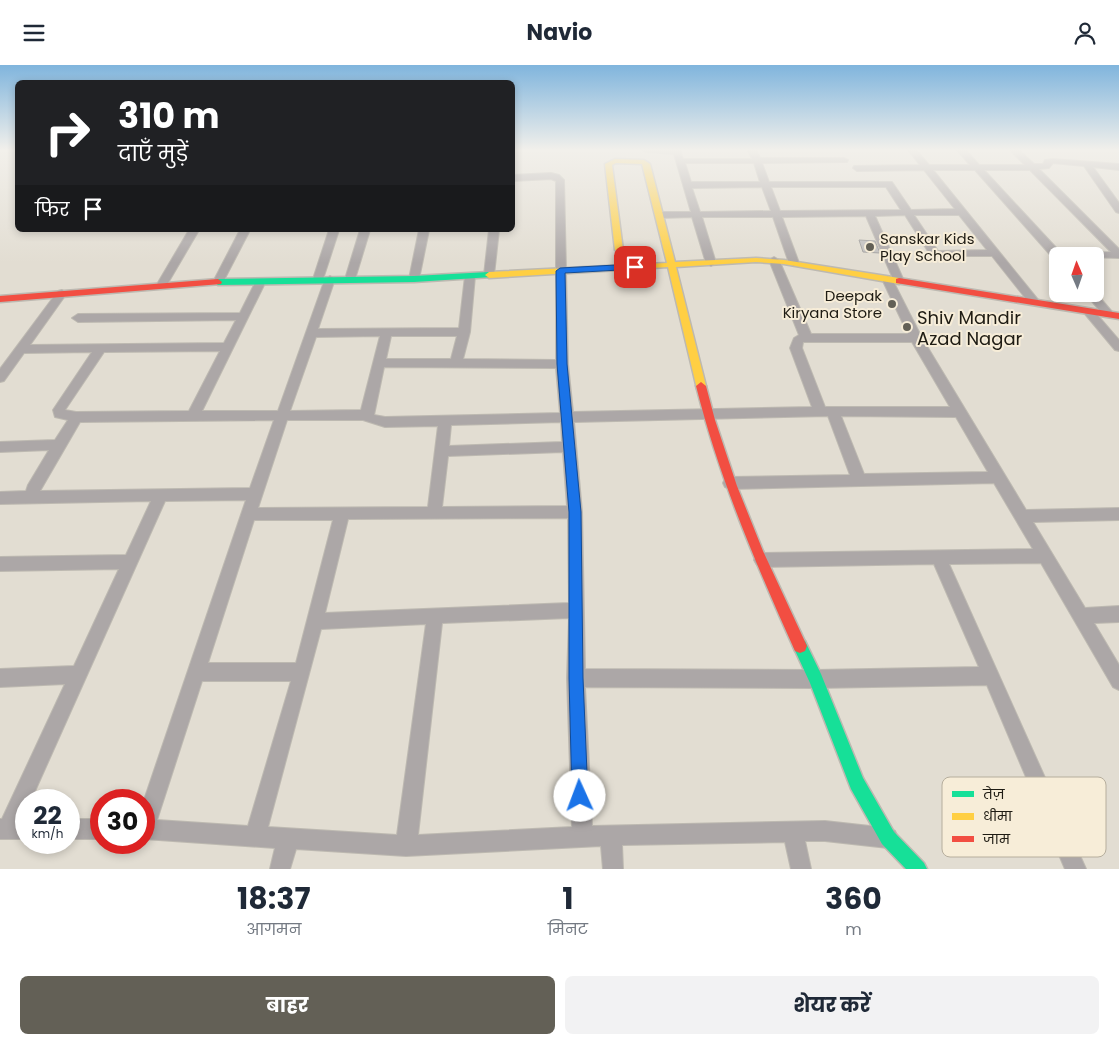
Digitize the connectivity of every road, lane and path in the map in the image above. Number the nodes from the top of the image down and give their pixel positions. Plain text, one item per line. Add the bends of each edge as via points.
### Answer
1 (559, 188) edge
2 (611, 188) edge
3 (653, 188) edge
4 (688, 188) edge
5 (767, 188) edge
6 (891, 188) edge
7 (942, 188) edge
8 (995, 188) edge
9 (1052, 188) edge
10 (1103, 188) edge
11 (1119, 210) edge
12 (868, 212) junction
13 (908, 212) junction
14 (962, 212) junction
15 (695, 213) junction
16 (776, 213) junction
17 (660, 215) junction
18 (193, 232) edge
19 (244, 232) edge
20 (334, 232) edge
21 (364, 232) edge
22 (424, 232) edge
23 (494, 232) edge
24 (1050, 247) edge
25 (620, 250) dead end
26 (994, 253) junction
27 (1104, 255) edge
28 (774, 260) junction
29 (711, 263) junction
30 (794, 263) junction
31 (673, 265) junction
32 (560, 271) junction
33 (489, 275) junction
34 (470, 276) junction
35 (324, 279) junction
36 (350, 279) junction
37 (414, 279) junction
38 (893, 280) junction
39 (261, 281) junction
40 (218, 283) junction
41 (161, 286) junction
42 (62, 293) junction
43 (0, 300) edge
44 (1035, 303) junction
45 (1100, 303) edge
46 (1089, 312) junction
47 (244, 315) junction
48 (1114, 316) edge
49 (78, 318) dead end
50 (387, 331) junction
51 (464, 331) junction
52 (311, 333) junction
53 (806, 337) junction
54 (916, 338) junction
55 (229, 347) junction
56 (1119, 347) edge
57 (22, 349) junction
58 (100, 349) junction
59 (380, 363) junction
60 (456, 363) junction
61 (562, 364) junction
62 (0, 378) edge
63 (826, 411) junction
64 (960, 412) junction
65 (707, 413) junction
66 (284, 415) junction
67 (366, 415) junction
68 (76, 417) junction
69 (193, 417) junction
70 (567, 419) junction
71 (445, 421) junction
72 (59, 445) junction
73 (0, 447) edge
74 (570, 447) junction
75 (441, 451) junction
76 (998, 477) junction
77 (859, 480) junction
78 (730, 483) junction
79 (255, 494) junction
80 (161, 495) junction
81 (34, 497) junction
82 (0, 498) edge
83 (575, 512) junction
84 (249, 514) junction
85 (342, 514) junction
86 (434, 514) junction
87 (1119, 514) edge
88 (1022, 516) junction
89 (1045, 555) junction
90 (938, 557) junction
91 (762, 560) junction
92 (130, 563) junction
93 (0, 564) edge
94 (577, 610) junction
95 (1119, 614) edge
96 (435, 615) junction
97 (1081, 616) junction
98 (315, 621) junction
99 (302, 671) junction
100 (197, 672) junction
101 (78, 675) junction
102 (992, 676) junction
103 (0, 678) edge
104 (576, 678) junction
105 (816, 679) junction
106 (1119, 681) edge
107 (1036, 777) edge
108 (155, 796) edge
109 (11, 829) edge
110 (155, 830) edge
111 (793, 831) junction
112 (611, 835) junction
113 (582, 836) junction
114 (255, 837) junction
115 (888, 838) junction
116 (288, 839) junction
117 (406, 846) junction
118 (1071, 857) edge
119 (280, 869) edge
120 (613, 869) edge
121 (801, 869) edge
122 (918, 869) edge
123 (1076, 869) edge

1 - 32 street
2 - 25 street
3 - 17 street
4 - 15 street
5 - 16 street
6 - 13 street
7 - 14 street
8 - 24 street
9 - 27 street via 1119,255
10 - 11 street
12 - 13 street
12 - 16 street
12 - 38 street
13 - 14 street
13 - 26 street via 936,254
14 - 26 street
15 - 16 street
15 - 17 street
15 - 29 street
16 - 30 street
17 - 31 street
18 - 41 street
19 - 40 street
20 - 35 street
21 - 36 street
22 - 37 street
23 - 33 street
26 - 44 street
28 - 29 street
28 - 30 street
28 - 53 street
29 - 31 street
30 - 38 street
31 - 32 street
31 - 65 street
32 - 33 street
32 - 61 street
33 - 34 street
34 - 37 street
34 - 51 street
35 - 36 street
35 - 39 street
35 - 52 street
36 - 37 street
38 - 44 street
38 - 54 street
39 - 40 street
39 - 47 street
40 - 41 street
41 - 42 street
42 - 43 street
42 - 57 street
44 - 46 street
45 - 48 street
46 - 48 street
46 - 56 street
47 - 49 street
47 - 55 street
50 - 51 street
50 - 52 street
50 - 59 street
51 - 60 street
52 - 66 street
53 - 54 street
53 - 63 street via 798,341 796,348
54 - 64 street
55 - 58 street
55 - 69 street
57 - 58 street
57 - 62 street
58 - 68 street via 59,410 60,414
59 - 60 street
59 - 67 street
60 - 61 street
61 - 70 street
63 - 64 street
63 - 65 street
63 - 77 street
64 - 76 street
65 - 70 street
65 - 78 street
66 - 67 street
66 - 69 street
66 - 79 street
67 - 71 street via 374,421 385,422
68 - 69 street
68 - 72 street
70 - 71 street
70 - 74 street
71 - 75 street
72 - 73 street
72 - 81 street via 32,489
74 - 75 street
74 - 83 street
75 - 86 street
76 - 77 street
76 - 88 street
77 - 78 street
78 - 91 street
79 - 80 street
79 - 84 street
80 - 81 street
80 - 92 street
81 - 82 street
83 - 86 street
83 - 94 street
84 - 85 street
84 - 100 street
85 - 86 street
85 - 98 street
87 - 88 street
88 - 89 street
89 - 90 street
89 - 97 street
90 - 91 street
90 - 102 street
91 - 105 street
92 - 93 street
92 - 101 street
94 - 96 street
94 - 104 street
95 - 97 street
96 - 98 street
96 - 117 street
97 - 106 street
98 - 99 street
99 - 100 street
99 - 114 street
100 - 108 street
101 - 103 street
101 - 109 street
102 - 105 street
102 - 107 street
104 - 105 street
104 - 113 street
105 - 115 street via 857,783
110 - 114 street
111 - 112 street
111 - 115 street
111 - 121 street
112 - 113 street
112 - 120 street
113 - 117 street
114 - 116 street
115 - 122 street
116 - 117 street
116 - 119 street
118 - 123 street

